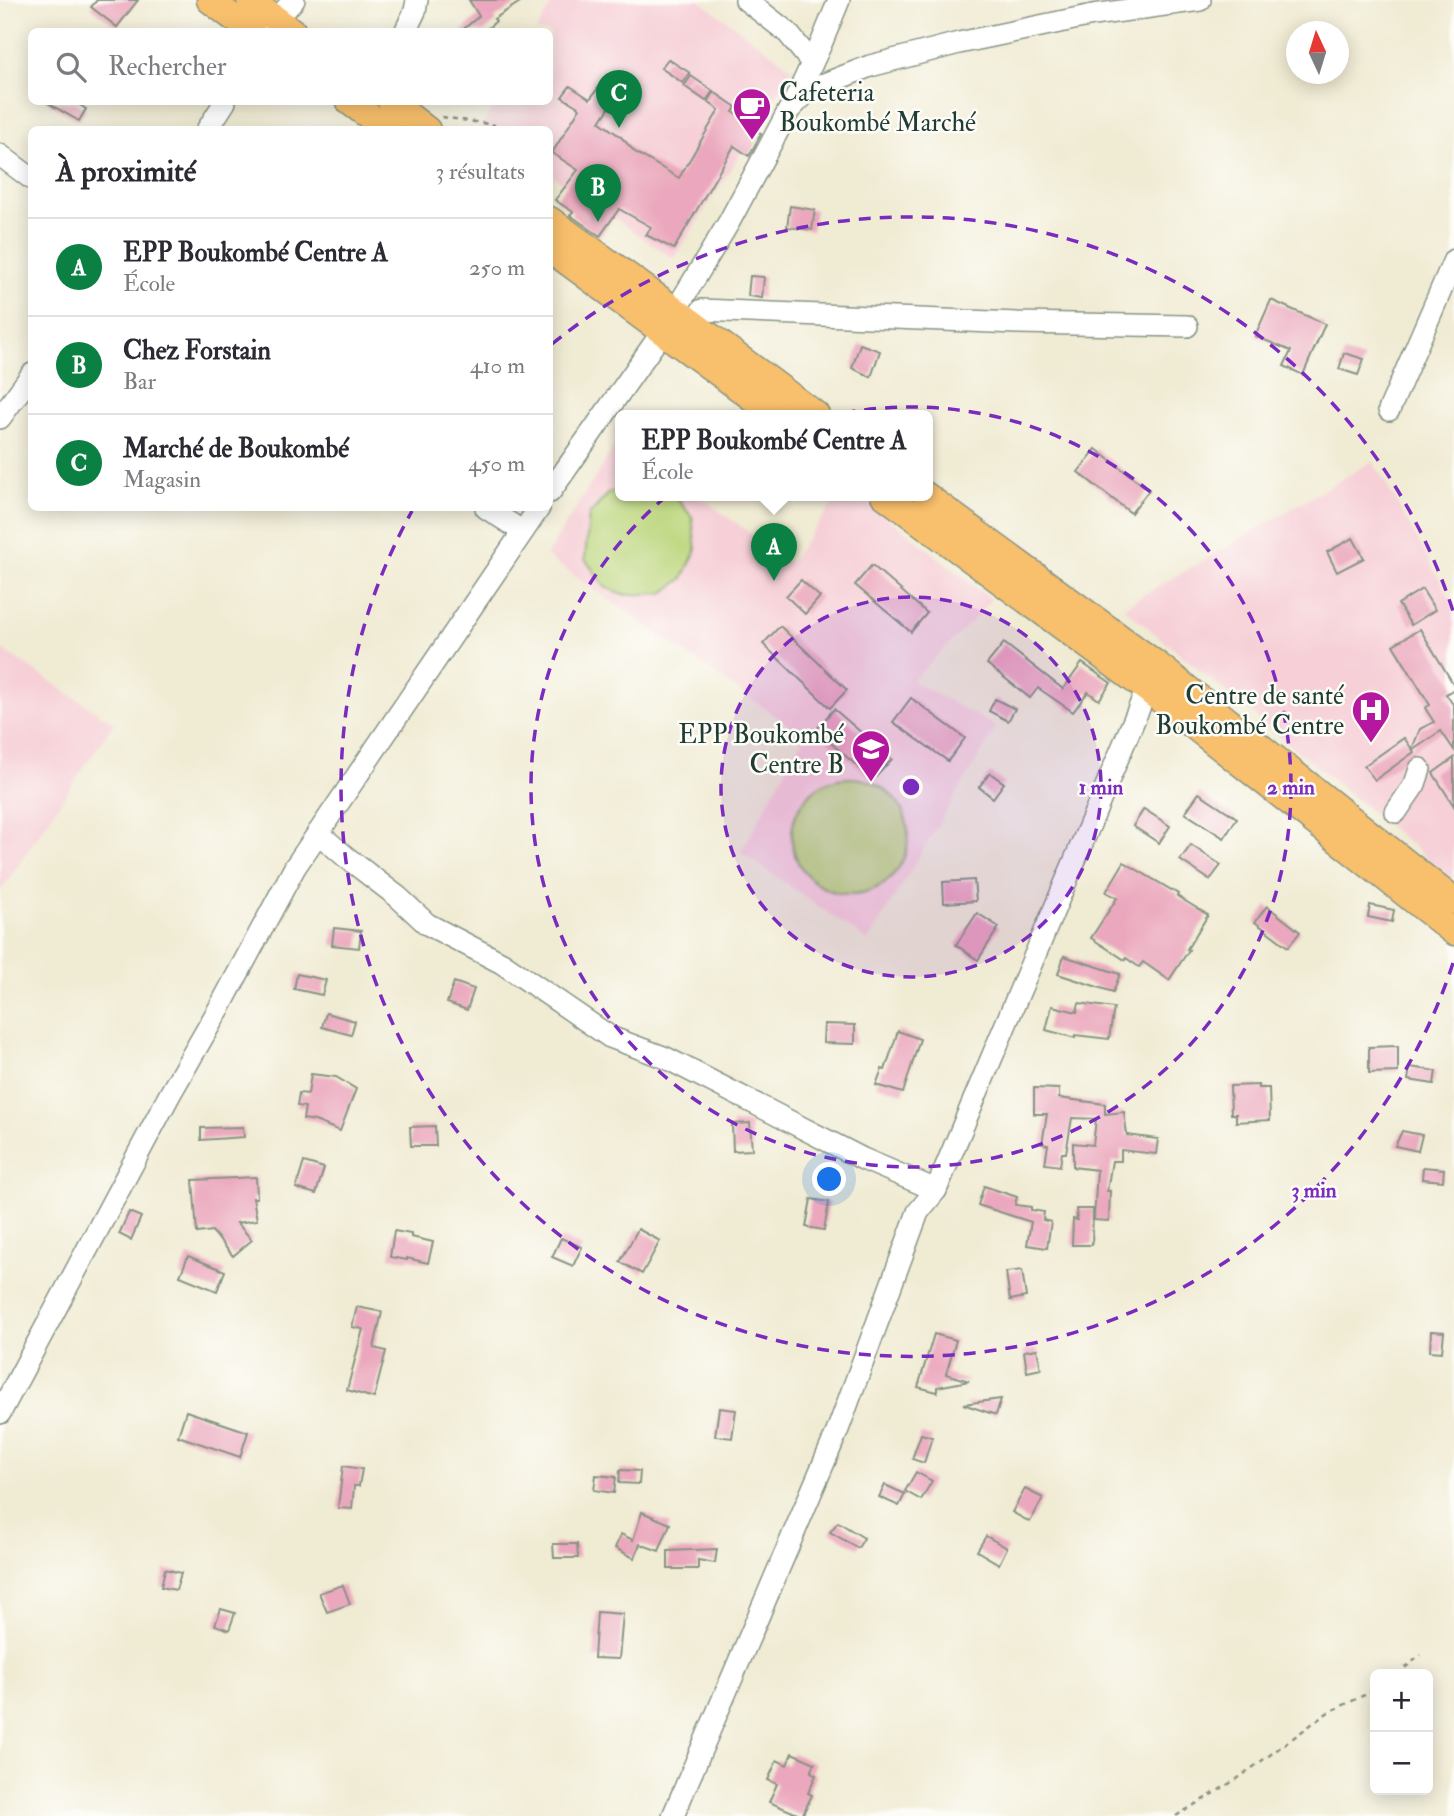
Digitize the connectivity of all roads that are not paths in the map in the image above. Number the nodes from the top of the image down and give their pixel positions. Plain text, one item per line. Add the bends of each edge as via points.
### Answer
1 (210, 0) edge
2 (250, 0) edge
3 (417, 0) edge
4 (746, 0) edge
5 (839, 0) edge
6 (1200, 0) edge
7 (282, 21) edge
8 (247, 28) edge
9 (407, 28) edge
10 (812, 64) junction
11 (223, 105) edge
12 (354, 105) edge
13 (397, 105) edge
14 (789, 110) junction
15 (432, 123) edge
16 (210, 126) edge
17 (383, 126) edge
18 (0, 155) edge
19 (28, 177) edge
20 (553, 223) edge
21 (553, 251) edge
22 (1454, 260) edge
23 (702, 310) dead end
24 (669, 320) junction
25 (1187, 326) dead end
26 (28, 380) edge
27 (770, 410) edge
28 (808, 410) edge
29 (1389, 410) dead end
30 (0, 418) edge
31 (553, 488) edge
32 (892, 501) edge
33 (933, 501) edge
34 (491, 511) edge
35 (537, 511) edge
36 (522, 531) junction
37 (1147, 689) junction
38 (1420, 769) dead end
39 (1396, 811) dead end
40 (318, 833) junction
41 (1454, 901) edge
42 (1454, 932) edge
43 (936, 1190) junction
44 (0, 1413) edge
45 (673, 1816) edge

1 - 8 main road
2 - 7 main road
3 - 9 street
4 - 10 street via 787,32
5 - 10 street
6 - 14 street via 1093,15 870,66 809,90
10 - 14 street
11 - 16 street
12 - 17 main road
13 - 15 main road
14 - 24 street
18 - 19 street
20 - 24 main road
21 - 24 main road
22 - 29 street
23 - 25 street
24 - 27 main road
24 - 28 main road
24 - 31 street
26 - 30 street
32 - 37 main road
33 - 41 main road via 1160,667
34 - 36 street
35 - 36 street
36 - 40 street
37 - 42 main road
37 - 43 street
38 - 39 street
40 - 43 street via 427,925 502,963 610,1037 666,1058
40 - 44 street via 170,1094
43 - 45 street via 918,1212 837,1432

